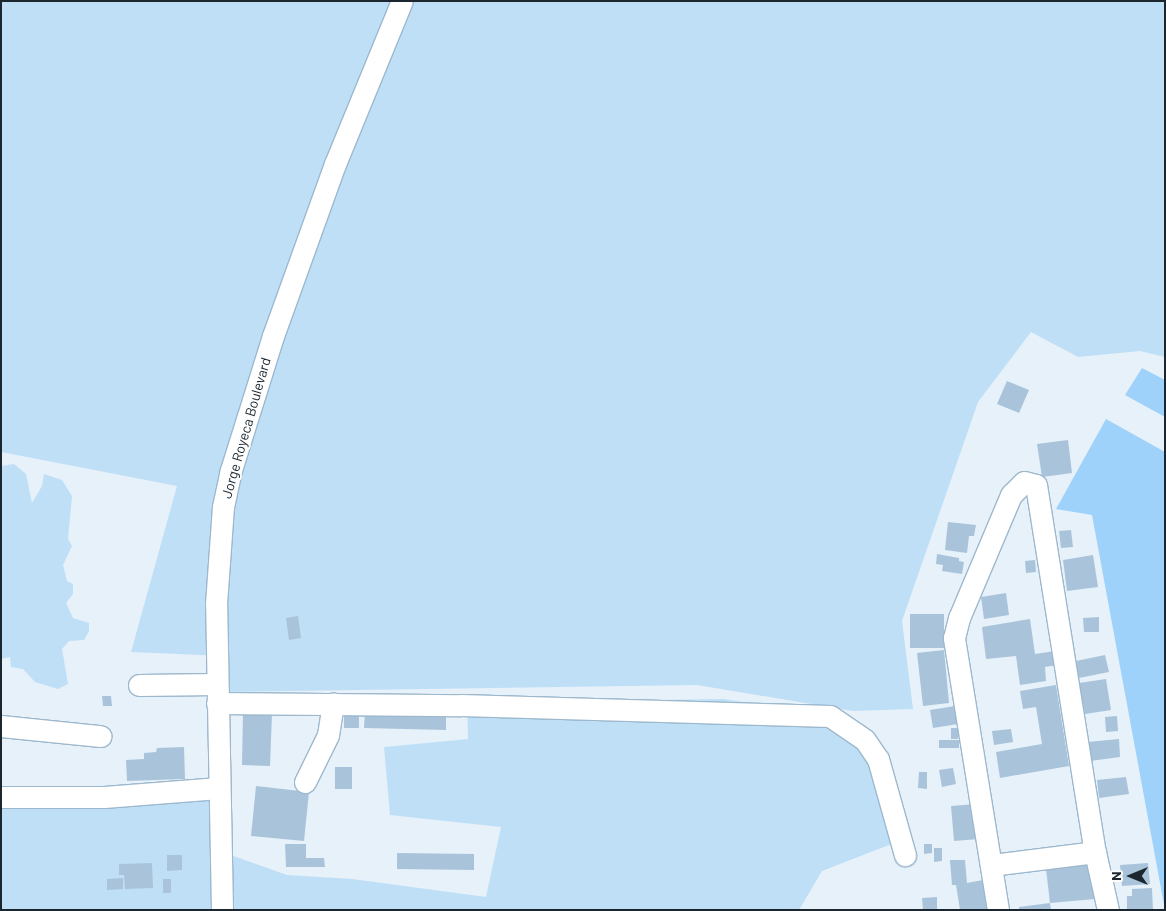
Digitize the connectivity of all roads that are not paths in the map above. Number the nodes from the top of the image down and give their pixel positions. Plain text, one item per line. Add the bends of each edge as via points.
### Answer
1 (402, 1) edge
2 (139, 685) dead end
3 (217, 694) junction
4 (333, 703) junction
5 (1, 726) edge
6 (100, 736) dead end
7 (305, 782) dead end
8 (219, 788) junction
9 (1, 797) edge
10 (1095, 852) junction
11 (905, 855) dead end
12 (991, 865) junction
13 (222, 910) edge
14 (998, 910) edge
15 (1108, 910) edge

1 - 3 street, Jorge Royeca Boulevard via 335,164 273,336 231,470 217,566
2 - 3 street
3 - 4 street
3 - 8 street, Jorge Royeca Boulevard
4 - 7 street via 328,735
4 - 11 street via 830,716 865,740 878,759
5 - 6 street
8 - 9 street via 104,797
8 - 13 street, Jorge Royeca Boulevard
10 - 12 street
10 - 12 street via 1036,485 1024,482 1010,495 959,618 954,638
10 - 15 street
12 - 14 street

